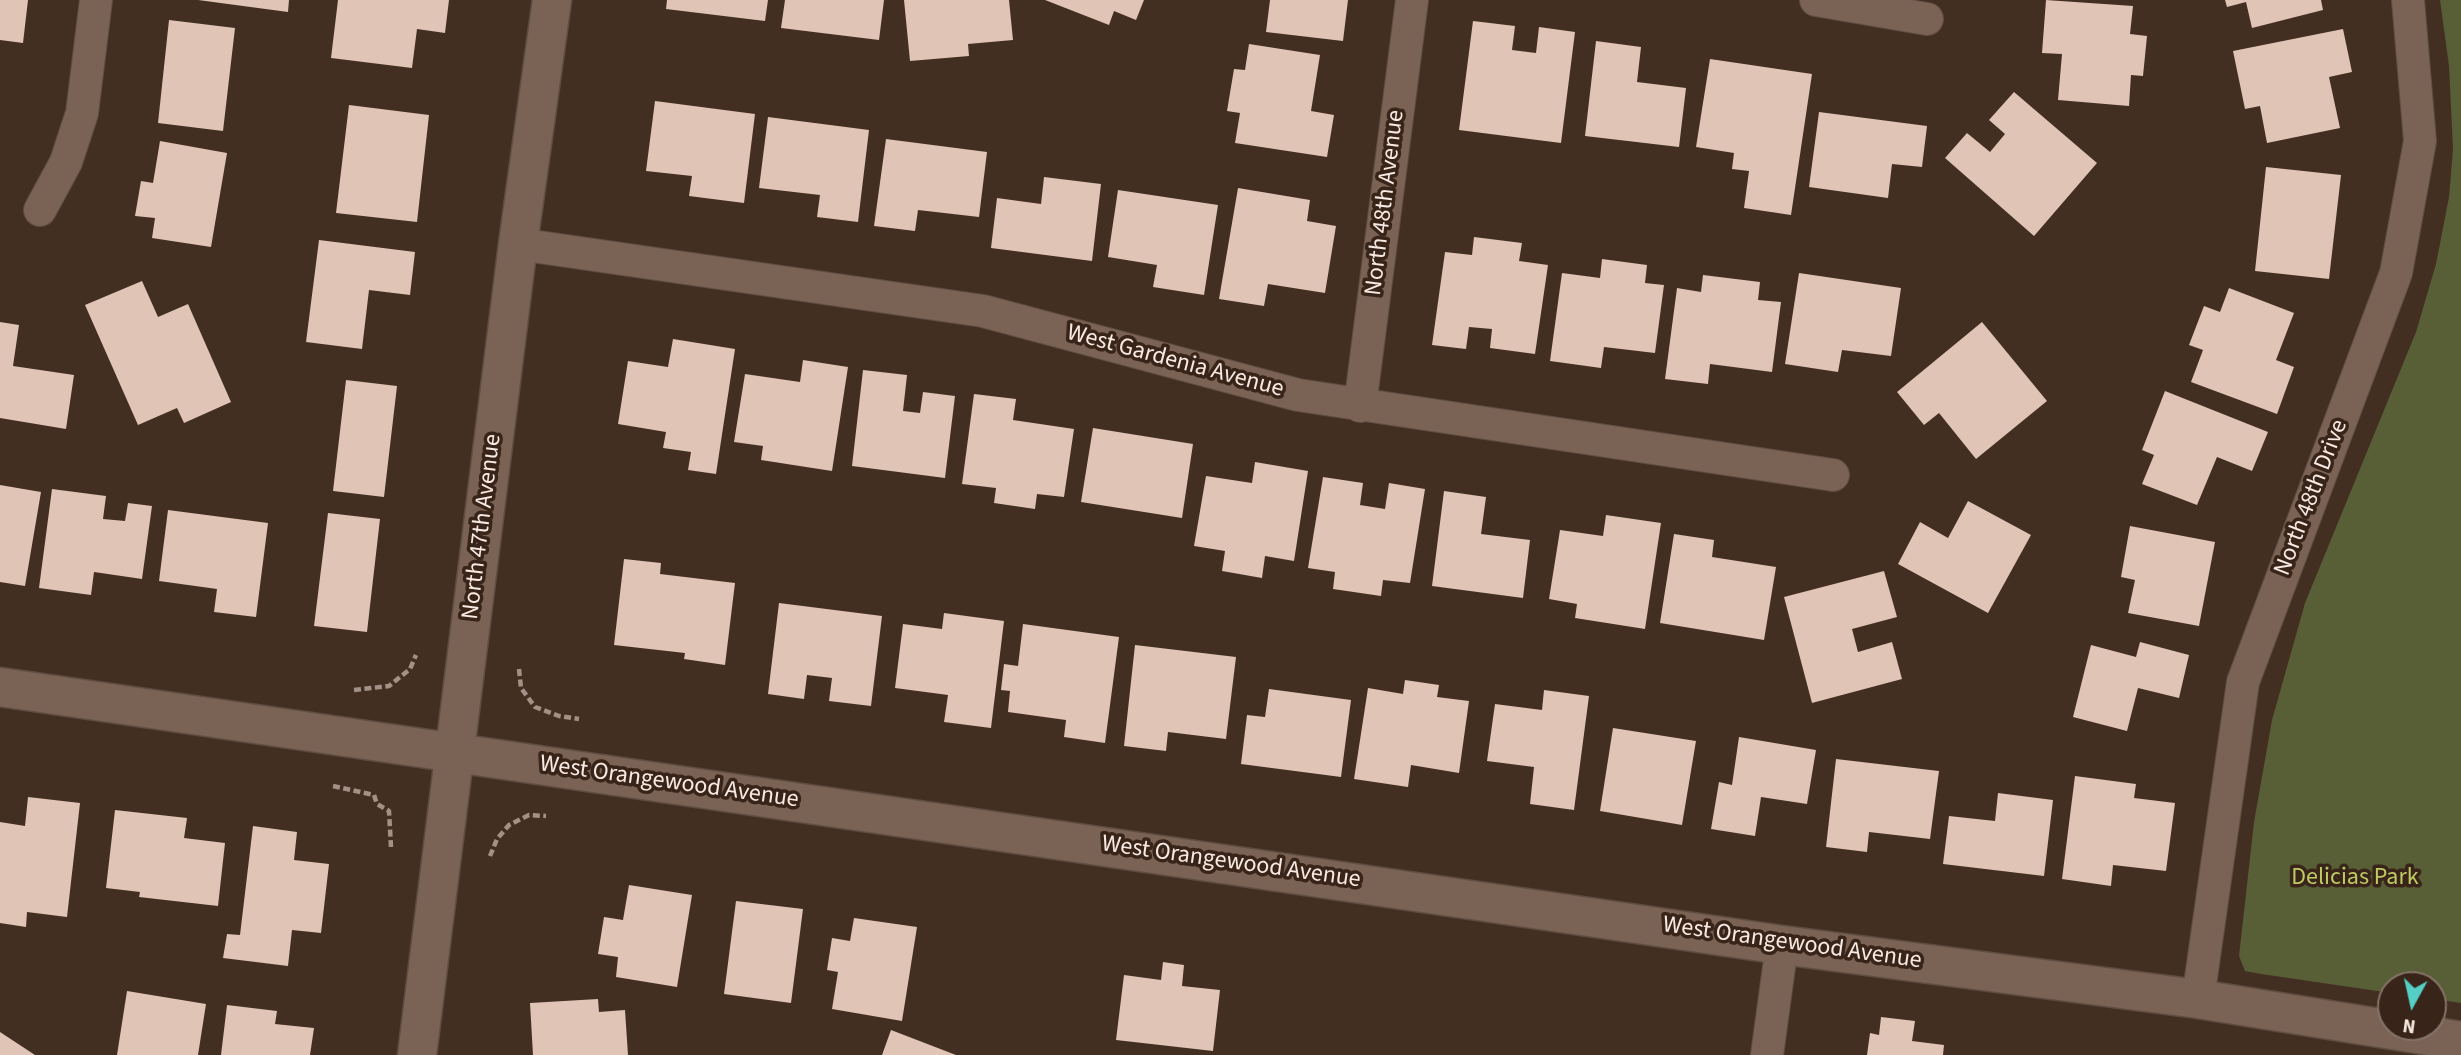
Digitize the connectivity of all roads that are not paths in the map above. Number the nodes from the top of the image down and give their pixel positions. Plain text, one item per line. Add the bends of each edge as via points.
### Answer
1 (96, 0) edge
2 (552, 0) edge
3 (1412, 0) edge
4 (1816, 0) edge
5 (2408, 0) edge
6 (1927, 19) dead end
7 (40, 210) dead end
8 (518, 244) junction
9 (1360, 406) junction
10 (1833, 475) dead end
11 (0, 687) edge
12 (455, 752) junction
13 (1782, 945) junction
14 (2198, 999) junction
15 (2461, 1041) edge
16 (417, 1055) edge
17 (1767, 1055) edge

1 - 7 street via 82,113 66,162
2 - 8 street, North 47th Avenue
3 - 9 street, North 48th Avenue
4 - 6 street
5 - 14 street, North 48th Drive via 2420,141 2396,273 2243,682
8 - 9 street, West Gardenia Avenue via 983,311 1298,395
8 - 12 street, North 47th Avenue
9 - 10 street, West Gardenia Avenue
11 - 12 street, West Orangewood Avenue
12 - 13 street, West Orangewood Avenue
12 - 16 street, North 47th Avenue
13 - 14 street, West Orangewood Avenue
13 - 17 street
14 - 15 street, West Orangewood Avenue

